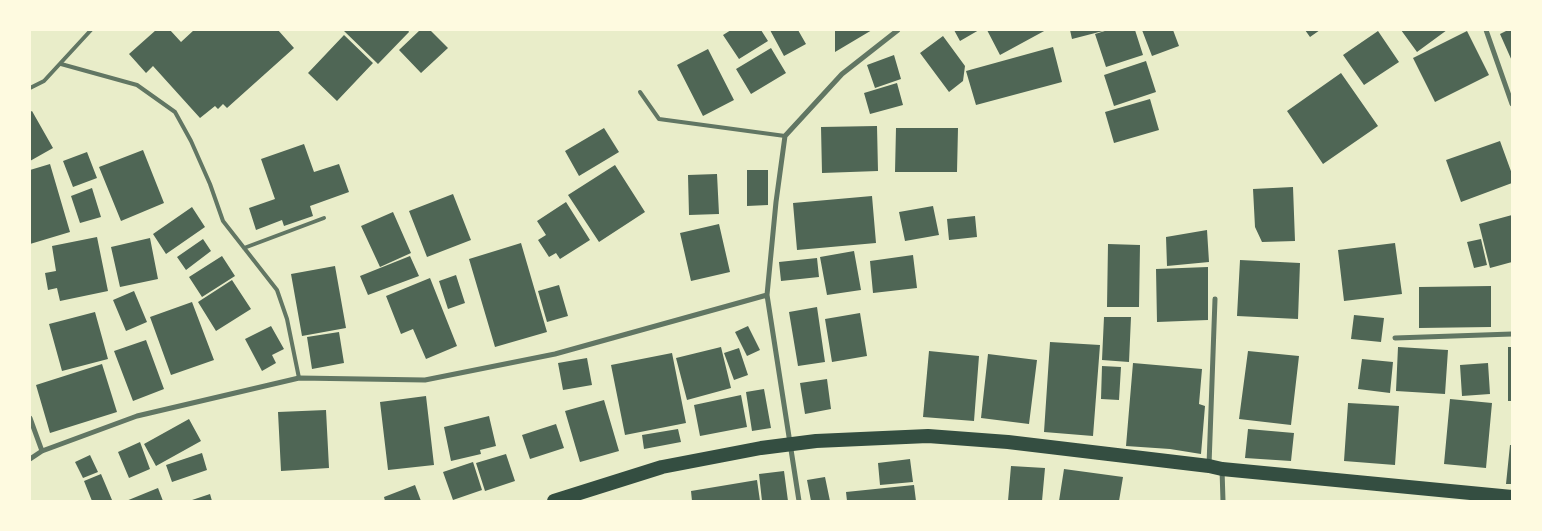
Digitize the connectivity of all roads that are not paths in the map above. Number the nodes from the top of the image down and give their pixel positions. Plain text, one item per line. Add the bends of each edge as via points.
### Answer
1 (91, 30) edge
2 (898, 30) edge
3 (1486, 30) edge
4 (61, 64) junction
5 (30, 88) edge
6 (640, 92) dead end
7 (1512, 104) edge
8 (785, 136) junction
9 (324, 218) dead end
10 (244, 248) junction
11 (767, 296) junction
12 (1214, 299) dead end
13 (1512, 334) edge
14 (1395, 338) dead end
15 (300, 378) junction
16 (30, 418) edge
17 (790, 445) junction
18 (42, 451) junction
19 (30, 459) edge
20 (1215, 467) junction
21 (1512, 497) edge
22 (554, 501) edge
23 (799, 501) edge
24 (1223, 501) edge

1 - 4 lane
2 - 8 street via 842,74
3 - 7 street
4 - 5 lane via 44,81
4 - 10 lane via 137,85 175,112 210,184 223,221
6 - 8 lane via 659,119
8 - 11 street
9 - 10 lane
10 - 15 lane via 277,290
11 - 15 street via 555,354 425,380
11 - 17 street
12 - 20 street
13 - 14 street
15 - 18 street via 137,416
16 - 18 street
17 - 20 highway via 928,436 1008,442
17 - 22 highway via 662,467
17 - 23 street
18 - 19 street
20 - 21 highway
20 - 24 street

